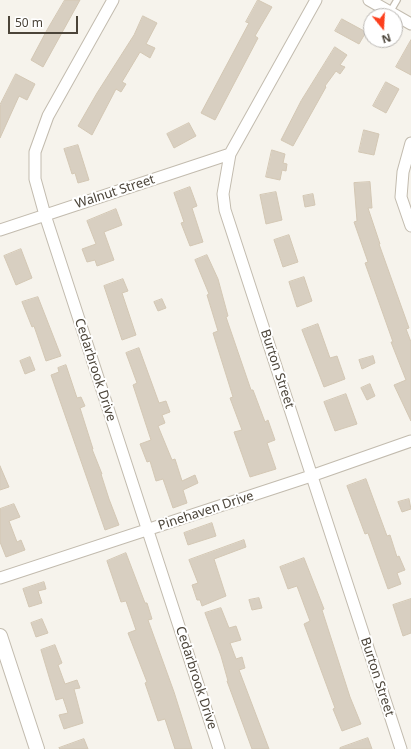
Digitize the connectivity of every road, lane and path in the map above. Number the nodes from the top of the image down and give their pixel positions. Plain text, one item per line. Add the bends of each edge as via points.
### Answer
1 (113, 0) edge
2 (316, 0) edge
3 (369, 0) edge
4 (383, 8) edge
5 (411, 143) edge
6 (230, 154) junction
7 (45, 215) junction
8 (411, 226) edge
9 (0, 230) edge
10 (411, 441) edge
11 (311, 476) junction
12 (148, 530) junction
13 (0, 578) edge
14 (0, 636) edge
15 (37, 749) edge
16 (219, 749) edge
17 (400, 749) edge

1 - 7 street, Cedarbrook Drive via 48,116 35,152 35,179
2 - 6 street, Burton Street
3 - 4 street
5 - 8 street via 403,172 402,197
6 - 7 street, Walnut Street
6 - 11 street, Burton Street via 223,194 225,210
7 - 9 street, Walnut Street
7 - 12 street, Cedarbrook Drive
10 - 11 street, Pinehaven Drive
11 - 12 street, Pinehaven Drive
11 - 17 street, Burton Street
12 - 13 street, Pinehaven Drive
12 - 16 street, Cedarbrook Drive
14 - 15 street

